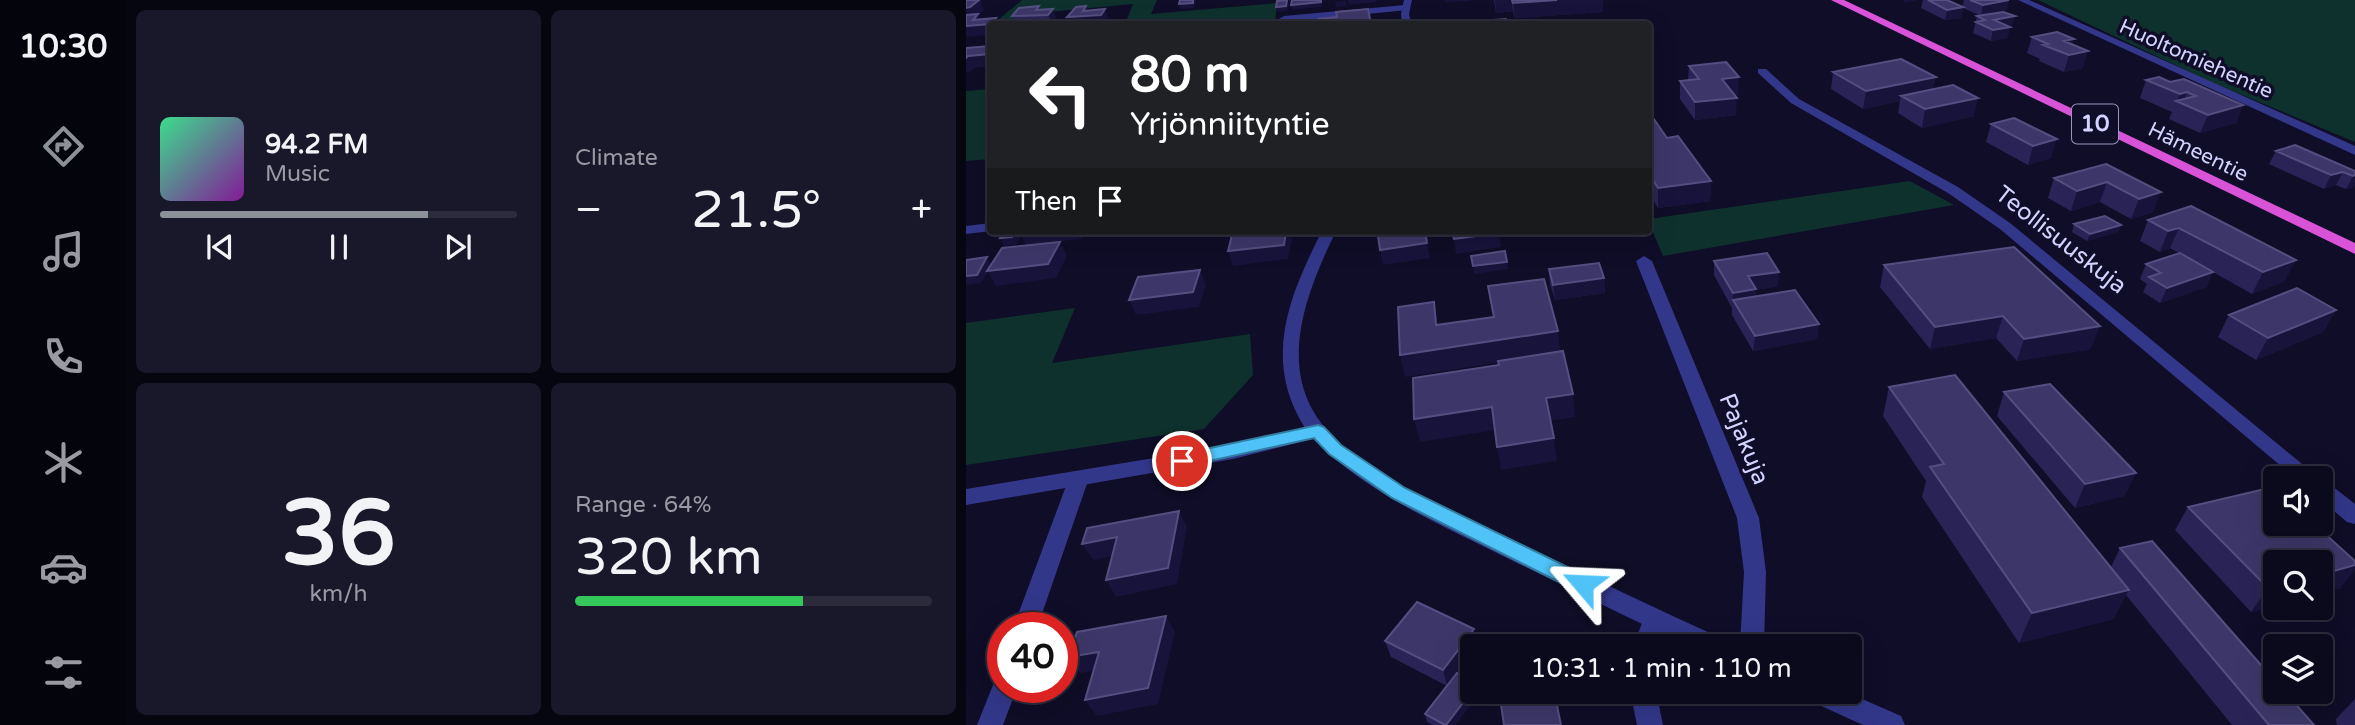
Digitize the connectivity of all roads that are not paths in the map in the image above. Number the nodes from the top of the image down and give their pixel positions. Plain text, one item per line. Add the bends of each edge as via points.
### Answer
1 (1836, 0) edge
2 (2022, 0) edge
3 (1407, 4) edge
4 (1284, 19) dead end
5 (1762, 71) dead end
6 (2355, 151) edge
7 (987, 227) edge
8 (966, 230) edge
9 (1327, 235) edge
10 (2355, 249) edge
11 (1644, 261) dead end
12 (1318, 431) junction
13 (2295, 466) edge
14 (1079, 478) junction
15 (966, 497) edge
16 (2333, 498) edge
17 (2355, 516) edge
18 (1031, 612) edge
19 (1654, 620) junction
20 (1649, 634) edge
21 (1685, 634) edge
22 (1752, 634) edge
23 (998, 703) edge
24 (1646, 704) edge
25 (1844, 704) edge
26 (990, 725) edge
27 (1650, 725) edge
28 (1892, 725) edge

1 - 10 highway, Hämeentie / 10
2 - 6 street, Huoltomiehentie
3 - 4 street
5 - 13 street, Teollisuuskuja via 1795,102 1953,190 2005,226
7 - 8 street
9 - 12 street via 1305,279 1291,332 1292,378 1303,410
11 - 22 street, Pajakuja via 1748,518 1755,572
12 - 14 street via 1233,452
12 - 19 street via 1335,450 1398,493
14 - 15 street
14 - 18 street
16 - 17 street
19 - 20 street
19 - 21 street
23 - 26 street
24 - 27 street
25 - 28 street

